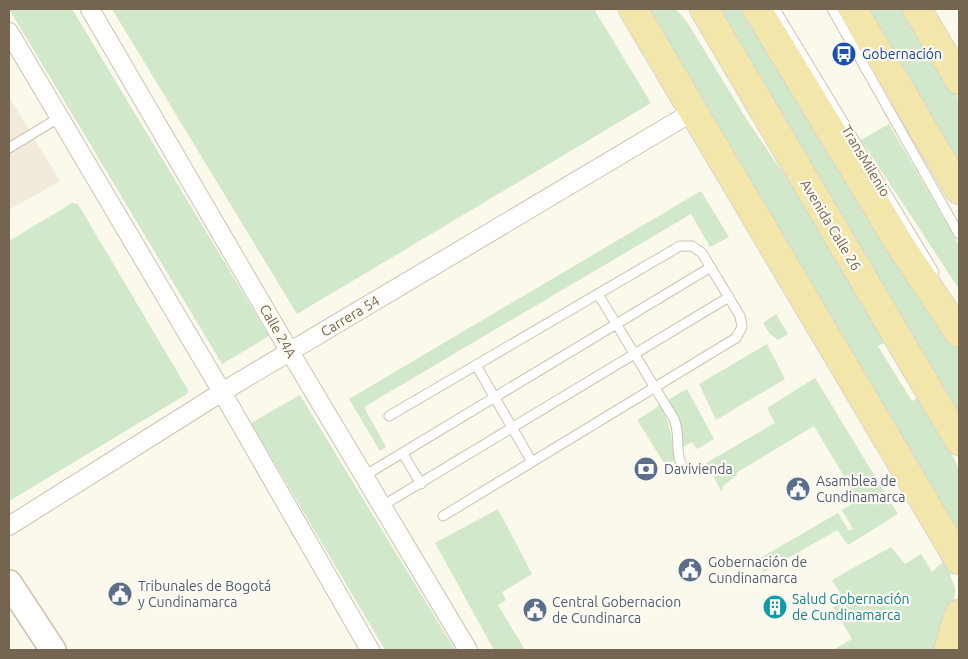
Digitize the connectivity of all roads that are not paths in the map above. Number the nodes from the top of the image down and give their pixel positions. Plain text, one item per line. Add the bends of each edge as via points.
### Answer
1 (90, 9) edge
2 (633, 9) edge
3 (692, 9) edge
4 (704, 9) edge
5 (757, 9) edge
6 (775, 9) edge
7 (832, 9) edge
8 (853, 9) edge
9 (917, 9) edge
10 (9, 32) edge
11 (728, 49) junction
12 (959, 80) edge
13 (694, 112) junction
14 (60, 117) junction
15 (9, 148) edge
16 (959, 190) edge
17 (959, 234) edge
18 (711, 267) junction
19 (939, 279) dead end
20 (598, 294) junction
21 (729, 298) junction
22 (616, 324) junction
23 (959, 333) edge
24 (290, 352) junction
25 (634, 355) junction
26 (476, 366) junction
27 (653, 388) junction
28 (222, 392) junction
29 (495, 398) junction
30 (389, 416) dead end
31 (512, 428) junction
32 (959, 441) edge
33 (403, 454) junction
34 (532, 462) junction
35 (683, 468) dead end
36 (364, 476) junction
37 (421, 484) junction
38 (382, 506) junction
39 (443, 516) dead end
40 (9, 526) edge
41 (959, 560) edge
42 (9, 583) edge
43 (959, 614) edge
44 (53, 650) edge
45 (370, 650) edge
46 (468, 650) edge
47 (948, 650) edge

1 - 24 street, Calle 24A
2 - 13 main road
3 - 11 main road
4 - 11 main road, Avenida Calle 26
5 - 23 main road via 895,237
6 - 19 lane, TransMilenio
7 - 17 lane
8 - 16 main road
9 - 12 main road
10 - 14 street
11 - 32 main road, Avenida Calle 26
13 - 24 street, Carrera 54
13 - 41 main road
14 - 15 lane
14 - 28 street
18 - 20 lane via 698,249 680,246
18 - 21 lane
18 - 22 lane
20 - 22 lane
20 - 26 lane
21 - 25 lane
21 - 27 lane via 742,322 736,338
22 - 25 lane
22 - 29 lane
24 - 28 street, Carrera 54
24 - 36 street, Calle 24A
25 - 27 lane
25 - 31 lane
26 - 29 lane
26 - 30 lane
27 - 34 lane
27 - 35 lane via 676,424 677,453
28 - 40 street, Carrera 54
28 - 45 street
29 - 31 lane
29 - 33 lane
31 - 34 lane
31 - 37 lane
33 - 36 lane
33 - 37 lane
34 - 39 lane
36 - 38 street, Calle 24A
37 - 38 lane
38 - 46 street, Calle 24A
42 - 44 main road
43 - 47 main road

